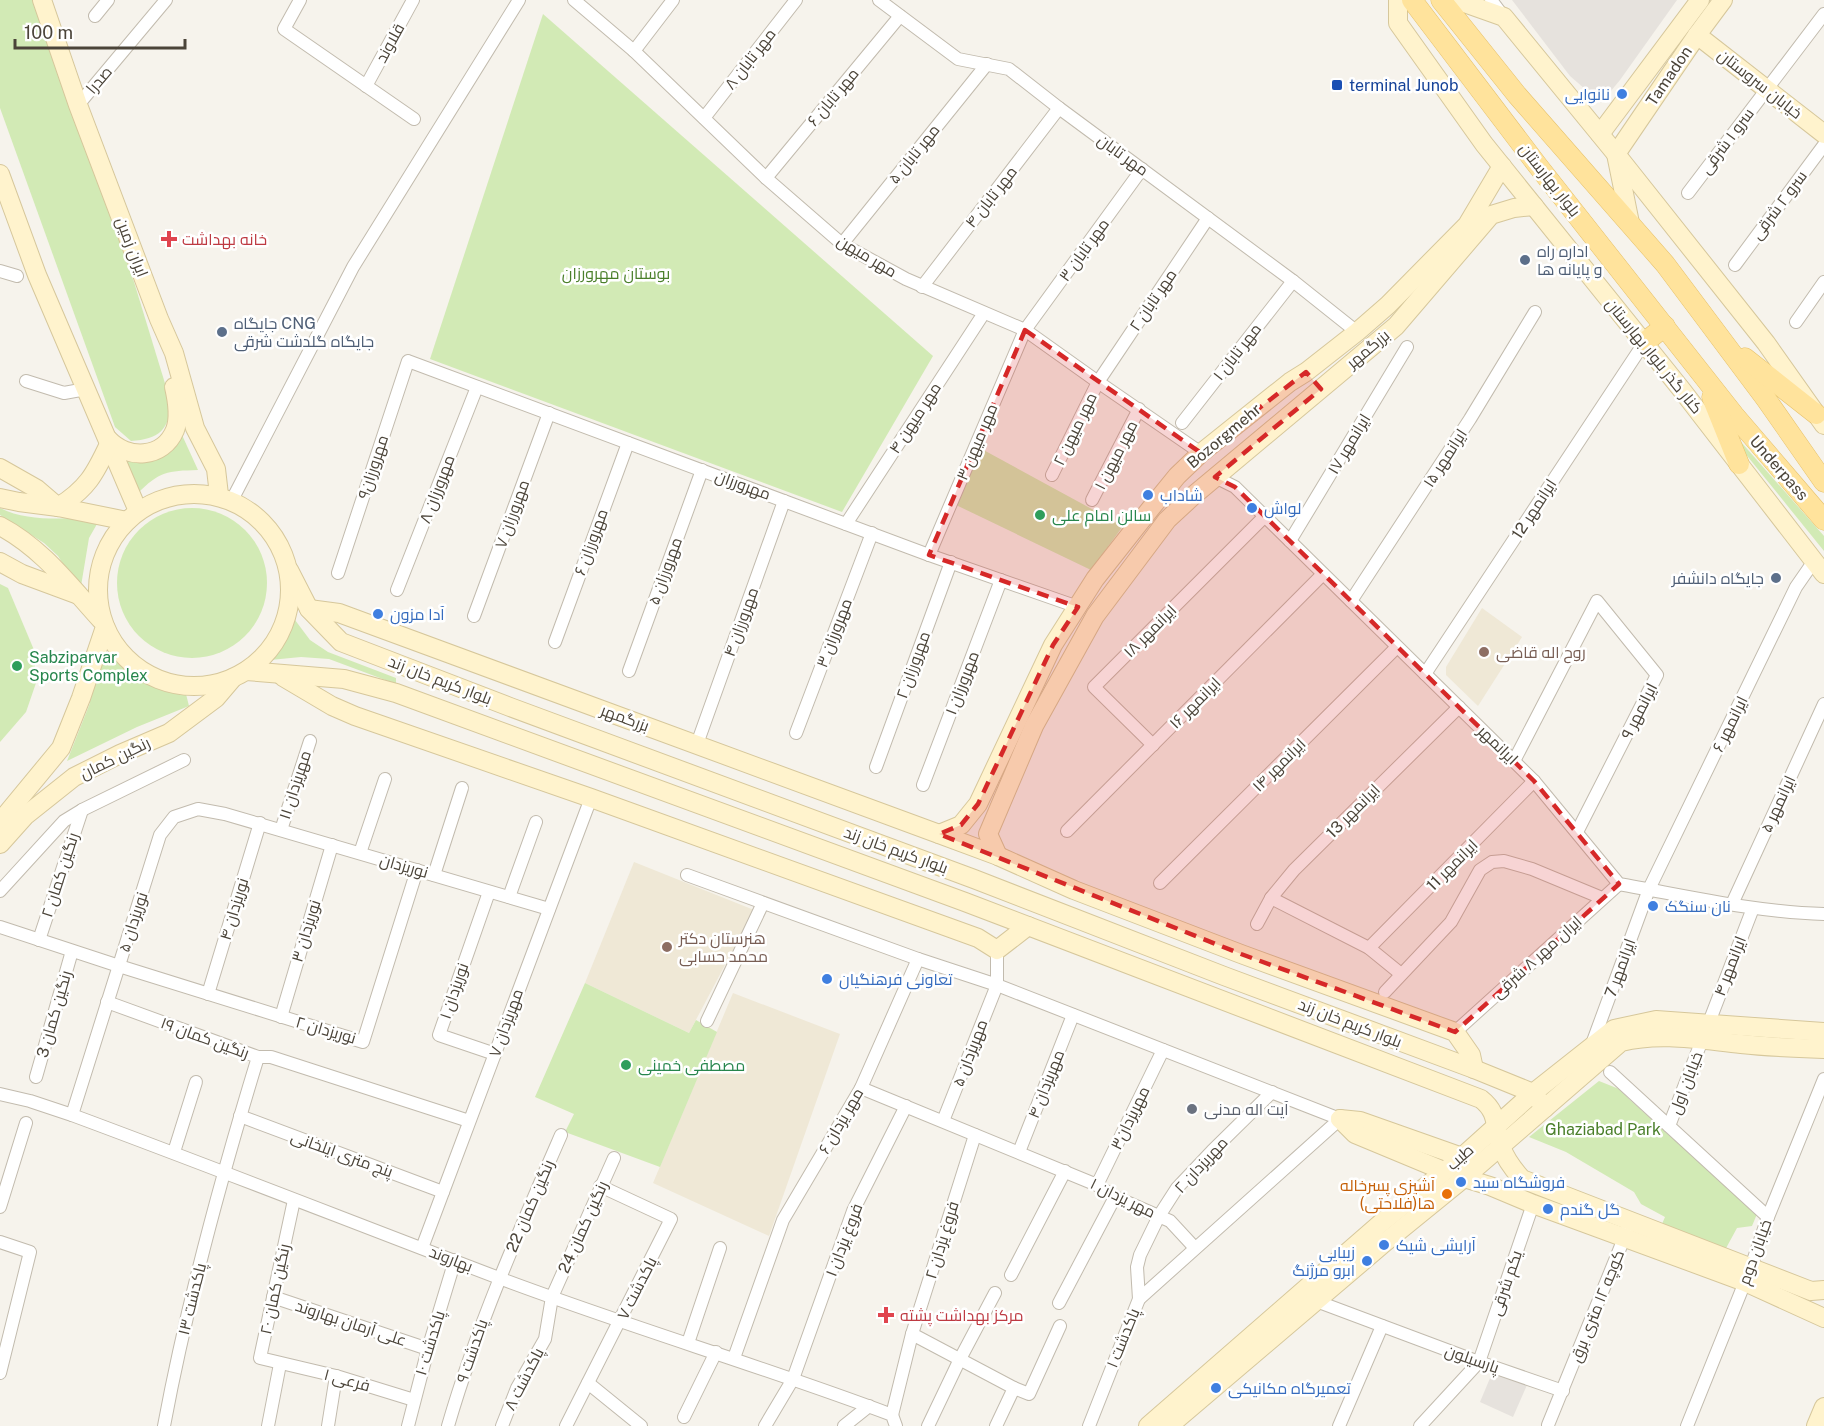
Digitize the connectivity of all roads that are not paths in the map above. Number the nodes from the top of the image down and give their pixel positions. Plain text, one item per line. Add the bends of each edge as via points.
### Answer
1 (42, 0) edge
2 (108, 0) edge
3 (166, 0) edge
4 (300, 0) edge
5 (413, 0) edge
6 (519, 0) edge
7 (574, 0) edge
8 (673, 0) edge
9 (796, 0) edge
10 (879, 0) edge
11 (1398, 0) edge
12 (1412, 0) edge
13 (1441, 0) edge
14 (1456, 0) edge
15 (1491, 0) edge
16 (1700, 0) edge
17 (1723, 0) edge
18 (1824, 14) edge
19 (95, 16) dead end
20 (900, 16) junction
21 (1504, 17) junction
22 (1697, 35) junction
23 (634, 51) junction
24 (987, 64) junction
25 (366, 86) junction
26 (1766, 89) junction
27 (1624, 102) junction
28 (78, 105) junction
29 (1059, 108) junction
30 (1642, 116) junction
31 (704, 118) junction
32 (414, 119) dead end
33 (1599, 134) junction
34 (1824, 134) edge
35 (1824, 145) edge
36 (1616, 154) junction
37 (1502, 165) junction
38 (1142, 169) junction
39 (0, 174) edge
40 (766, 178) junction
41 (1688, 193) dead end
42 (1534, 206) junction
43 (1208, 218) junction
44 (1630, 223) junction
45 (842, 244) junction
46 (1735, 265) dead end
47 (0, 271) edge
48 (17, 276) dead end
49 (1293, 281) junction
50 (1824, 282) edge
51 (922, 287) junction
52 (1535, 312) dead end
53 (984, 313) junction
54 (159, 319) junction
55 (1796, 322) dead end
56 (1665, 326) junction
57 (1025, 330) junction
58 (1357, 332) junction
59 (1720, 339) junction
60 (1644, 343) junction
61 (1407, 347) dead end
62 (408, 361) joint
63 (1306, 372) junction
64 (1701, 372) junction
65 (26, 381) dead end
66 (1098, 382) junction
67 (477, 387) junction
68 (1321, 389) junction
69 (86, 390) junction
70 (1766, 399) joint
71 (1139, 409) junction
72 (549, 413) junction
73 (1734, 415) joint
74 (1820, 420) edge
75 (1182, 423) dead end
76 (108, 441) junction
77 (628, 442) junction
78 (1201, 453) junction
79 (1739, 464) junction
80 (0, 468) edge
81 (702, 470) junction
82 (1052, 475) dead end
83 (1215, 477) junction
84 (1824, 482) edge
85 (225, 497) junction
86 (0, 498) edge
87 (1092, 500) dead end
88 (784, 501) junction
89 (58, 507) junction
90 (132, 516) junction
91 (1265, 516) junction
92 (1824, 520) edge
93 (846, 524) junction
94 (0, 526) edge
95 (872, 533) junction
96 (1290, 541) junction
97 (929, 555) junction
98 (0, 562) edge
99 (951, 562) junction
100 (1819, 567) edge
101 (289, 570) junction
102 (338, 573) dead end
103 (1323, 574) junction
104 (1001, 580) junction
105 (397, 590) dead end
106 (80, 596) junction
107 (1351, 601) junction
108 (1078, 607) junction
109 (309, 609) junction
110 (474, 616) dead end
111 (104, 624) junction
112 (555, 642) dead end
113 (1397, 647) junction
114 (628, 671) dead end
115 (240, 674) junction
116 (1425, 674) junction
117 (278, 675) junction
118 (1824, 704) edge
119 (1459, 707) junction
120 (1021, 712) junction
121 (1038, 719) junction
122 (796, 733) dead end
123 (310, 741) dead end
124 (697, 744) junction
125 (1153, 745) junction
126 (184, 760) dead end
127 (1515, 761) junction
128 (876, 767) dead end
129 (385, 779) dead end
130 (1534, 781) junction
131 (923, 786) dead end
132 (462, 788) dead end
133 (591, 798) junction
134 (82, 810) junction
135 (0, 822) edge
136 (536, 822) dead end
137 (260, 823) junction
138 (281, 830) junction
139 (1067, 831) dead end
140 (1577, 832) junction
141 (939, 834) junction
142 (0, 843) edge
143 (332, 845) junction
144 (360, 853) junction
145 (998, 856) junction
146 (417, 870) junction
147 (434, 875) junction
148 (687, 875) dead end
149 (1160, 883) dead end
150 (1619, 884) junction
151 (1649, 889) junction
152 (0, 891) edge
153 (489, 892) junction
154 (508, 897) junction
155 (1271, 898) junction
156 (1602, 898) junction
157 (763, 903) junction
158 (1732, 904) junction
159 (1753, 908) junction
160 (549, 909) junction
161 (1824, 914) edge
162 (1257, 924) dead end
163 (1028, 926) junction
164 (0, 927) edge
165 (1174, 928) junction
166 (39, 940) junction
167 (1369, 948) junction
168 (997, 950) junction
169 (72, 951) junction
170 (918, 959) junction
171 (118, 966) junction
172 (1401, 975) junction
173 (1224, 976) junction
174 (997, 986) junction
175 (208, 994) junction
176 (1380, 998) junction
177 (107, 1002) junction
178 (1073, 1015) junction
179 (281, 1017) junction
180 (707, 1021) dead end
181 (1455, 1032) junction
182 (1705, 1032) junction
183 (1824, 1032) edge
184 (1591, 1047) junction
185 (1824, 1049) edge
186 (1163, 1050) junction
187 (495, 1054) junction
188 (258, 1057) junction
189 (1480, 1072) junction
190 (1610, 1072) dead end
191 (36, 1077) dead end
192 (1824, 1079) edge
193 (196, 1082) dead end
194 (861, 1088) junction
195 (1272, 1092) junction
196 (1533, 1093) junction
197 (0, 1094) edge
198 (1477, 1098) junction
199 (906, 1106) junction
200 (1545, 1108) junction
201 (72, 1115) junction
202 (240, 1116) junction
203 (1340, 1119) junction
204 (469, 1121) junction
205 (943, 1121) junction
206 (26, 1123) dead end
207 (1496, 1126) junction
208 (1669, 1126) junction
209 (561, 1135) dead end
210 (975, 1135) junction
211 (1501, 1146) junction
212 (1437, 1148) junction
213 (174, 1152) junction
214 (1019, 1152) junction
215 (1462, 1157) junction
216 (614, 1158) dead end
217 (1436, 1168) junction
218 (1065, 1171) junction
219 (223, 1172) junction
220 (1464, 1178) junction
221 (1097, 1185) junction
222 (600, 1186) junction
223 (443, 1192) junction
224 (1115, 1197) junction
225 (294, 1200) junction
226 (1533, 1204) junction
227 (0, 1207) edge
228 (1159, 1216) junction
229 (1768, 1217) junction
230 (1627, 1229) junction
231 (0, 1242) edge
232 (422, 1248) junction
233 (720, 1248) dead end
234 (1195, 1248) junction
235 (455, 1260) junction
236 (1011, 1275) dead end
237 (1748, 1275) junction
238 (499, 1278) junction
239 (1824, 1290) edge
240 (995, 1293) dead end
241 (1310, 1295) junction
242 (273, 1297) junction
243 (552, 1297) junction
244 (1139, 1299) junction
245 (1059, 1303) dead end
246 (1824, 1318) edge
247 (620, 1320) junction
248 (1060, 1326) dead end
249 (1382, 1326) junction
250 (912, 1334) junction
251 (688, 1343) junction
252 (428, 1349) junction
253 (716, 1352) junction
254 (734, 1358) junction
255 (960, 1359) junction
256 (1479, 1362) junction
257 (280, 1364) junction
258 (0, 1373) edge
259 (336, 1376) junction
260 (793, 1379) junction
261 (588, 1383) junction
262 (1014, 1388) junction
263 (1563, 1390) junction
264 (414, 1400) junction
265 (869, 1407) junction
266 (1824, 1407) edge
267 (684, 1417) dead end
268 (894, 1421) edge
269 (1548, 1425) edge
270 (164, 1426) edge
271 (268, 1426) edge
272 (328, 1426) edge
273 (408, 1426) edge
274 (448, 1426) edge
275 (502, 1426) edge
276 (566, 1426) edge
277 (641, 1426) edge
278 (765, 1426) edge
279 (844, 1426) edge
280 (928, 1426) edge
281 (996, 1426) edge
282 (1089, 1426) edge
283 (1148, 1426) edge
284 (1169, 1426) edge
285 (1339, 1426) edge
286 (1420, 1426) edge
287 (1688, 1426) edge
288 (1816, 1426) edge

1 - 28 main road, ایران زمین
2 - 19 street
3 - 28 street, صدرا
4 - 25 street via 284,29
5 - 25 street, قلاوند
6 - 85 street via 353,267
7 - 23 street, مهر میهن
8 - 23 street
9 - 31 street, مهر تابان ۸
10 - 20 street, مهر تابان
11 - 37 main road, کنار گذر بلوار بهارستان via 1398,23
12 - 56 main road, بلوار بهارستان
13 - 44 main road, بلوار بهارستان via 1517,95
14 - 21 main road
15 - 21 street
16 - 27 main road, Tamadon
17 - 22 main road, Tamadon
18 - 26 street, سرو ۱ شرقی
20 - 24 street, مهر تابان via 958,59
20 - 40 street, مهر تابان ۶
21 - 33 main road
22 - 26 main road, خیابان سروستان
22 - 30 main road, Tamadon
23 - 31 street, مهر میهن
24 - 29 street, مهر تابان via 1009,69
24 - 45 street, مهر تابان ۵
25 - 32 street
26 - 34 main road, خیابان سروستان
26 - 41 street, سرو ۱ شرقی
27 - 30 main road via 1631,117
27 - 33 main road, Tamadon
28 - 54 main road, ایران زمین
29 - 38 street, مهر تابان
29 - 51 street, مهر تابان ۴
30 - 36 main road, Tamadon
31 - 40 street, مهر میهن
33 - 36 main road
35 - 46 street, سرو ۲ شرقی
36 - 44 main road
36 - 74 main road via 1766,343
37 - 42 main road, کنار گذر بلوار بهارستان
37 - 58 main road, Bozorgmehr via 1467,225
38 - 43 street, مهر تابان
38 - 57 street, مهر تابان ۳
39 - 69 main road
40 - 45 street, مهر میهن
42 - 60 main road, کنار گذر بلوار بهارستان
42 - 68 main road, بزرگمهر via 1491,215 1396,326
43 - 49 street, مهر تابان
43 - 66 street, مهر تابان ۲
44 - 59 main road, بلوار بهارستان
45 - 51 street, مهر میهن
47 - 48 street
49 - 58 street, مهر تابان
49 - 75 street, مهر تابان ۱
50 - 55 street
51 - 53 street, مهر میهن
52 - 107 street, ایرانمهر ۱۵
53 - 57 street, مهر میهن
53 - 93 street, مهر میهن ۴
54 - 76 main road via 177,403 175,429 164,445 150,453 124,451
54 - 85 main road, ایران زمین via 174,353 195,428
56 - 60 main road
56 - 64 main road, بلوار بهارستان
57 - 66 street, مهر میهن
57 - 97 street, مهر میهن ۳
58 - 63 main road, Bozorgmehr
59 - 70 main road, بلوار بهارستان
59 - 74 main road
60 - 79 main road, کنار گذر بلوار بهارستان
60 - 116 street, ایرانمهر 12
61 - 96 street, ایرانمهر ۱۷
62 - 67 street, مهرورزان
62 - 102 street, مهرورزان۹
63 - 68 main road
63 - 78 main road, Bozorgmehr
64 - 73 main road, بلوار بهارستان
64 - 79 main road
65 - 69 street via 64,393
66 - 71 street, مهر میهن
66 - 82 street, مهر میهن ۲
67 - 72 street, مهرورزان
67 - 105 street, مهرورزان ۸
68 - 83 main road, بزرگمهر
69 - 76 main road
70 - 84 main road, Underpass
71 - 78 street, مهر میهن
71 - 87 street, مهر میهن ۱
72 - 77 street, مهرورزان
72 - 110 street, مهرورزان ۷
73 - 92 main road, Underpass
76 - 89 main road via 90,481
76 - 90 main road
77 - 81 street, مهرورزان
77 - 112 street, مهرورزان ۶
78 - 108 main road, Bozorgmehr via 1151,508
79 - 100 main road, کنار گذر بلوار بهارستان
80 - 89 main road via 37,489
81 - 88 street, مهرورزان
81 - 114 street, مهرورزان ۵
83 - 91 street, ایرانمهر via 1235,487
83 - 121 main road, Bozorgmehr via 1167,520 1095,616
85 - 90 main road via 166,497
85 - 101 main road via 266,524 278,541
86 - 89 main road
88 - 93 street, مهرورزان
88 - 124 street, مهرورزان ۴
89 - 90 main road
90 - 111 main road via 116,533 99,571 98,597
91 - 96 street, ایرانمهر
91 - 125 street, ایرانمهر ۱۸ via 1094,687
93 - 95 street, مهرورزان
94 - 106 main road via 41,553
95 - 97 street, مهرورزان
95 - 122 street, مهرورزان ۳
96 - 103 street, ایرانمهر
97 - 99 street, مهرورزان
98 - 106 main road
99 - 104 street, مهرورزان
99 - 128 street, مهرورزان ۲
100 - 151 street, ایرانمهر ۶ via 1796,587
101 - 109 main road, بلوار کریم خان زند
101 - 115 main road via 291,593 279,637 264,656
103 - 107 street, ایرانمهر
103 - 125 street, ایرانمهر ۱۶
104 - 108 street, مهرورزان
104 - 131 street, مهرورزان ۱
106 - 111 main road
107 - 113 street, ایرانمهر
108 - 120 main road, Bozorgmehr via 1053,645
109 - 124 main road, بزرگمهر via 339,613
109 - 173 main road, بلوار کریم خان زند via 341,642
111 - 115 main road via 123,655 154,678 191,686 210,685
111 - 135 main road, رنگین کمان via 61,748
113 - 116 street, ایرانمهر
113 - 149 street, ایرانمهر ۱۴
115 - 117 main road, بلوار کریم خان زند
115 - 142 main road, رنگین کمان via 216,698 169,733 74,777 24,816
116 - 119 street, ایرانمهر
117 - 133 main road via 355,716
117 - 163 main road, بلوار کریم خان زند via 344,680 396,693
118 - 158 street, ایرانمهر ۵
119 - 127 street, ایرانمهر
119 - 155 street, ایرانمهر 13 via 1294,870
120 - 121 main road
120 - 141 main road, Bozorgmehr via 978,804 961,825
121 - 145 main road, Bozorgmehr via 988,834
123 - 138 street, مهریزدان ۱۱
124 - 141 main road, بزرگمهر
125 - 139 street, ایرانمهر ۱۶
126 - 134 street
127 - 130 street, ایرانمهر
127 - 140 street, ایرانمهر ۹ via 1597,601 1657,675
129 - 144 street
130 - 140 street, ایرانمهر
130 - 167 street, ایرانمهر 11
132 - 147 street
133 - 160 street, مهریزدان ۷
133 - 168 main road via 978,938
134 - 152 street via 64,821
134 - 166 street, رنگین کمان ۲
136 - 154 street
137 - 138 street, نوریزدان
137 - 171 street, نوریزدان ۵ via 198,808 174,817 160,835
137 - 175 street, نوریزدان ۴
138 - 143 street, نوریزدان
140 - 150 street, ایرانمهر
141 - 145 main road, بزرگمهر
143 - 144 street, نوریزدان
143 - 179 street, نوریزدان ۳
144 - 146 street, نوریزدان
145 - 165 main road, بزرگمهر
146 - 147 street, نوریزدان
146 - 179 street, نوریزدان ۲ via 363,1042
147 - 153 street, نوریزدان
148 - 157 street
150 - 151 street
150 - 156 street, ایران مهر ٨ شرقی
151 - 158 street
151 - 184 street, ایرانمهر 7
153 - 154 street, نوریزدان
153 - 187 street, نوریزدان ۱ via 439,1035
154 - 160 street, نوریزدان
155 - 162 street, ایرانمهر 13
155 - 167 street
156 - 172 street via 1532,869 1504,861 1492,862 1480,870 1451,922
156 - 181 street, ایران مهر ٨ شرقی
157 - 170 street
157 - 180 street
158 - 159 street
159 - 161 street
159 - 182 street, ایرانمهر ۴
160 - 187 street, مهریزدان ۷
163 - 168 main road
163 - 198 main road, بلوار کریم خان زند
164 - 166 street, نوریزدان ۲
165 - 173 main road
165 - 176 main road, بزرگمهر
166 - 169 street, نوریزدان ۲
167 - 172 street
168 - 174 street
169 - 171 street, نوریزدان ۲
169 - 191 street, رنگین کمان 3
170 - 174 street
170 - 194 street, مهر یزدان ۶
171 - 175 street, نوریزدان ۲
171 - 177 street, نوریزدان ۵
172 - 176 street
173 - 189 main road, بلوار کریم خان زند
174 - 178 street
174 - 205 street, مهریزدان ۵
175 - 179 street, نوریزدان ۲
176 - 181 main road, بزرگمهر
177 - 188 street, رنگین کمان ۱۹
177 - 201 street, نوریزدان ۵
178 - 186 street
178 - 214 street, مهریزدان ۴
181 - 189 main road
182 - 183 main road, طیب
182 - 184 main road, طیب via 1656,1020 1614,1029
182 - 185 main road, طیب via 1775,1048
182 - 200 main road, طیب via 1621,1042
182 - 208 street, خیابان اول
184 - 196 main road, طیب
186 - 195 street
186 - 221 street, مهریزدان۳
187 - 204 street, مهریزدان ۷
188 - 202 street, رنگین کمان ۱۹
188 - 204 street via 271,1057
189 - 196 main road, بلوار کریم خان زند
189 - 198 main road via 1489,1084
190 - 208 street
192 - 229 street, خیابان دوم
193 - 213 street
194 - 199 street, مهر یزدان ۱
194 - 254 street, مهر یزدان ۶ via 783,1220
195 - 203 street
195 - 228 street, مهریزدان ۲ via 1177,1188
196 - 200 main road
196 - 207 main road, طیب
197 - 201 street, بهاروند
198 - 207 main road via 1491,1107
199 - 205 street, مهر یزدان ۱
199 - 260 street, فروغ یزدان ۱ via 853,1210
200 - 211 main road, طیب
201 - 213 street, بهاروند
202 - 219 street, رنگین کمان ۱۹
202 - 223 street, پنج متری ایلخانی
203 - 212 main road via 1360,1121
203 - 217 main road via 1355,1134
203 - 234 street
204 - 223 street, مهریزدان ۷
205 - 210 street, مهر یزدان ۱
206 - 227 street
207 - 211 main road
207 - 215 main road, طیب
208 - 229 street
209 - 238 street, رنگین کمان 22
210 - 214 street, مهر یزدان ۱
210 - 250 street, فروغ یزدان ۲
211 - 220 main road, طیب
211 - 230 main road via 1522,1179
212 - 215 main road
212 - 217 main road
213 - 219 street, بهاروند
214 - 218 street, مهر یزدان ۱
215 - 217 main road, طیب
216 - 222 street, رنگین کمان 24
217 - 241 main road, طیب
218 - 221 street, مهر یزدان ۱
218 - 236 street
219 - 225 street, بهاروند
219 - 270 street, پاکدشت ۱۳
220 - 226 main road
220 - 241 main road, طیب
221 - 224 street, مهر یزدان ۱
222 - 243 street, رنگین کمان 24
222 - 247 street, پاکدشت ۷ via 671,1219
223 - 232 street, مهریزدان ۷
224 - 228 street, مهر یزدان ۱
224 - 245 street
225 - 232 street, بهاروند
225 - 242 street, رنگین کمان ۲۰
226 - 230 main road
226 - 256 street, یکم شرقی
228 - 234 street, مهر یزدان ۱ via 1170,1221
228 - 244 street, پاکدشت ۱ via 1137,1267
229 - 237 street, خیابان دوم
230 - 237 main road
230 - 263 street, کوچه ۱۲ متری برق
231 - 258 street via 30,1252
232 - 235 street, بهاروند
233 - 251 street
234 - 244 street
235 - 238 street, بهاروند
235 - 252 street, پاکدشت ۱۰
237 - 239 main road via 1811,1291
237 - 246 main road
237 - 287 street, خیابان دوم
238 - 243 street, بهاروند
238 - 274 street, پاکدشت ۹
240 - 255 street
241 - 249 street, پارسیلون
241 - 283 main road, طیب
241 - 284 main road, طیب
242 - 252 street, علی آرمان بهاروند
242 - 257 street, رنگین کمان ۲۰ via 260,1358
243 - 247 street, بهاروند
243 - 275 street, پاکدشت ۸ via 545,1339 517,1388
244 - 282 street, پاکدشت ۱
247 - 251 street, بهاروند
247 - 261 street, پاکدشت ۷
248 - 262 street via 1029,1394
249 - 256 street, پارسیلون
249 - 285 street
250 - 255 street
250 - 268 street, فروغ یزدان ۲
251 - 253 street, بهاروند
252 - 264 street, پاکدشت ۱۰
253 - 254 street, بهاروند
253 - 267 street
254 - 260 street, بهاروند
255 - 262 street
255 - 280 street
256 - 263 street, پارسیلون
256 - 286 street
257 - 259 street, فرعی ۱
257 - 271 street
259 - 264 street, فرعی ۱
259 - 272 street
260 - 265 street, بهاروند
260 - 278 street, فروغ یزدان ۱
261 - 276 street, پاکدشت ۷
261 - 277 street
262 - 281 street
263 - 269 street, کوچه ۱۲ متری برق
264 - 273 street, پاکدشت ۱۰
265 - 268 street, بهاروند
265 - 279 street
266 - 288 main road

